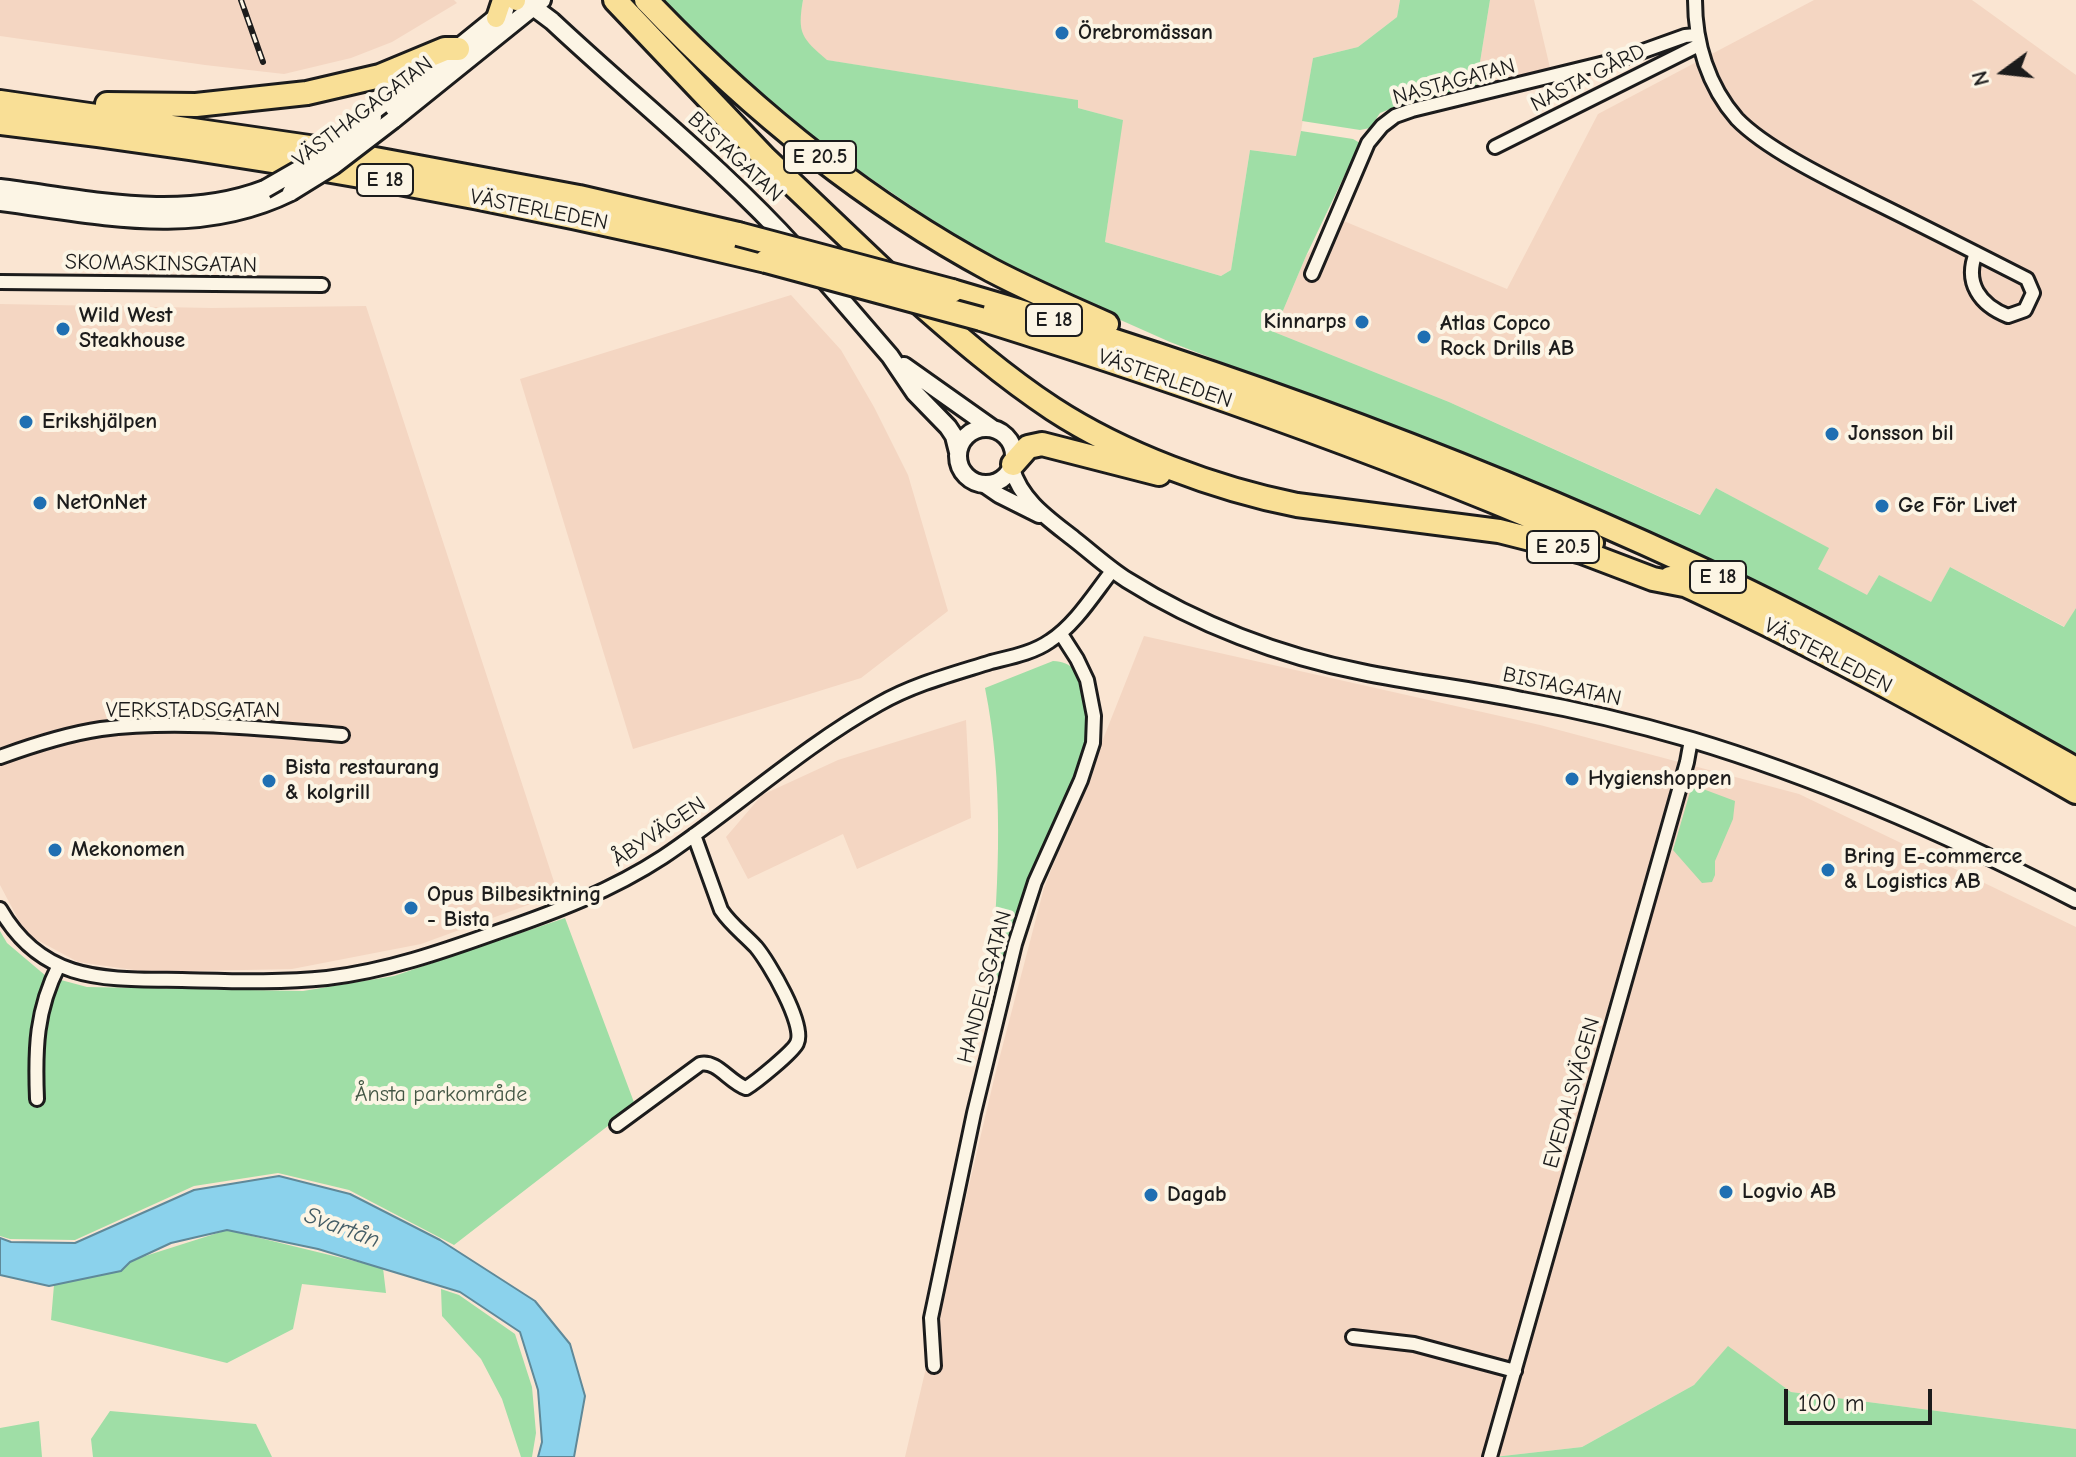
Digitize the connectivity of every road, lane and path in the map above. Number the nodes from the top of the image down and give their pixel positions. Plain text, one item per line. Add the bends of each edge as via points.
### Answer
1 (615, 0) edge
2 (646, 0) edge
3 (1695, 0) edge
4 (510, 11) edge
5 (1698, 40) junction
6 (458, 49) junction
7 (0, 101) edge
8 (0, 123) edge
9 (1495, 147) dead end
10 (0, 188) edge
11 (0, 202) edge
12 (1976, 253) junction
13 (1312, 274) dead end
14 (0, 282) edge
15 (322, 285) dead end
16 (1154, 352) junction
17 (890, 356) junction
18 (994, 430) junction
19 (958, 452) junction
20 (1012, 467) junction
21 (983, 484) junction
22 (1252, 494) junction
23 (1046, 518) junction
24 (1112, 571) junction
25 (1684, 585) junction
26 (1061, 634) junction
27 (342, 735) dead end
28 (1691, 740) junction
29 (0, 757) edge
30 (2076, 769) edge
31 (2076, 792) edge
32 (694, 835) junction
33 (2076, 900) edge
34 (0, 909) edge
35 (59, 965) junction
36 (37, 1099) dead end
37 (617, 1125) dead end
38 (1353, 1337) dead end
39 (934, 1366) dead end
40 (1515, 1371) junction
41 (1490, 1457) edge

1 - 22 highway, E 20.5 via 841,232 974,351 1092,431 1159,462
2 - 16 highway, E 20.5 via 730,83 859,186 990,269 1149,342
3 - 5 street
4 - 6 main road, VÄSTHAGAGATAN
4 - 11 main road, VÄSTHAGAGATAN, bridge via 393,120 333,166 262,205 174,221
4 - 17 main road, BISTAGATAN via 552,21 733,183
5 - 9 street, NASTA GÅRD
5 - 12 street via 1716,89 1753,131 1797,161
5 - 13 street, NASTAGATAN via 1685,36 1621,59 1395,116 1368,143
6 - 7 highway, E 18 via 445,49 352,84 254,100 155,106 10,95
6 - 10 main road, VÄSTHAGAGATAN, bridge via 307,166 232,201 161,207
7 - 16 highway, VÄSTERLEDEN / E 18, bridge via 359,155 564,194 952,291
8 - 25 highway, VÄSTERLEDEN / E 18, bridge via 230,155 606,223 981,319 1354,446
12 - 12 street via 2027,279 2033,293 2025,310 2008,316 1983,303 1974,288
14 - 15 street, SKOMASKINSGATAN
16 - 30 highway, VÄSTERLEDEN / E 18 via 1384,435 1624,534 1800,617
17 - 18 main road, BISTAGATAN
17 - 19 main road, BISTAGATAN via 954,436
18 - 19 main road via 969,432
18 - 20 main road via 1005,435 1014,450
19 - 21 main road via 965,475
20 - 21 main road, E 20.5 via 1001,480
20 - 22 highway, E 20.5 via 1028,447 1046,444
20 - 23 street, BISTAGATAN via 1018,488
21 - 23 street, BISTAGATAN
22 - 25 highway, E 20.5 via 1345,513 1499,531
23 - 24 street, BISTAGATAN
24 - 26 street, ÅBYVÄGEN
24 - 28 street, BISTAGATAN via 1200,619 1297,655 1587,713
25 - 31 highway, VÄSTERLEDEN / E 18 via 1908,697
26 - 32 street, ÅBYVÄGEN via 1041,646 904,691 861,714
26 - 39 street, HANDELSGATAN via 1087,680 1093,743 1035,882 1004,988 931,1318
27 - 29 street, VERKSTADSGATAN via 118,728 58,738
28 - 33 street, BISTAGATAN via 1862,802
28 - 40 street, EVEDALSVÄGEN
32 - 35 street, ÅBYVÄGEN via 622,882 574,904 380,969 267,981 114,979 85,976
32 - 37 street via 721,910 780,983 799,1033 797,1043 746,1088 711,1063 700,1064
34 - 35 street, ÅBYVÄGEN via 23,939
35 - 36 street via 41,1008
38 - 40 street via 1414,1344
40 - 41 street, EVEDALSVÄGEN

